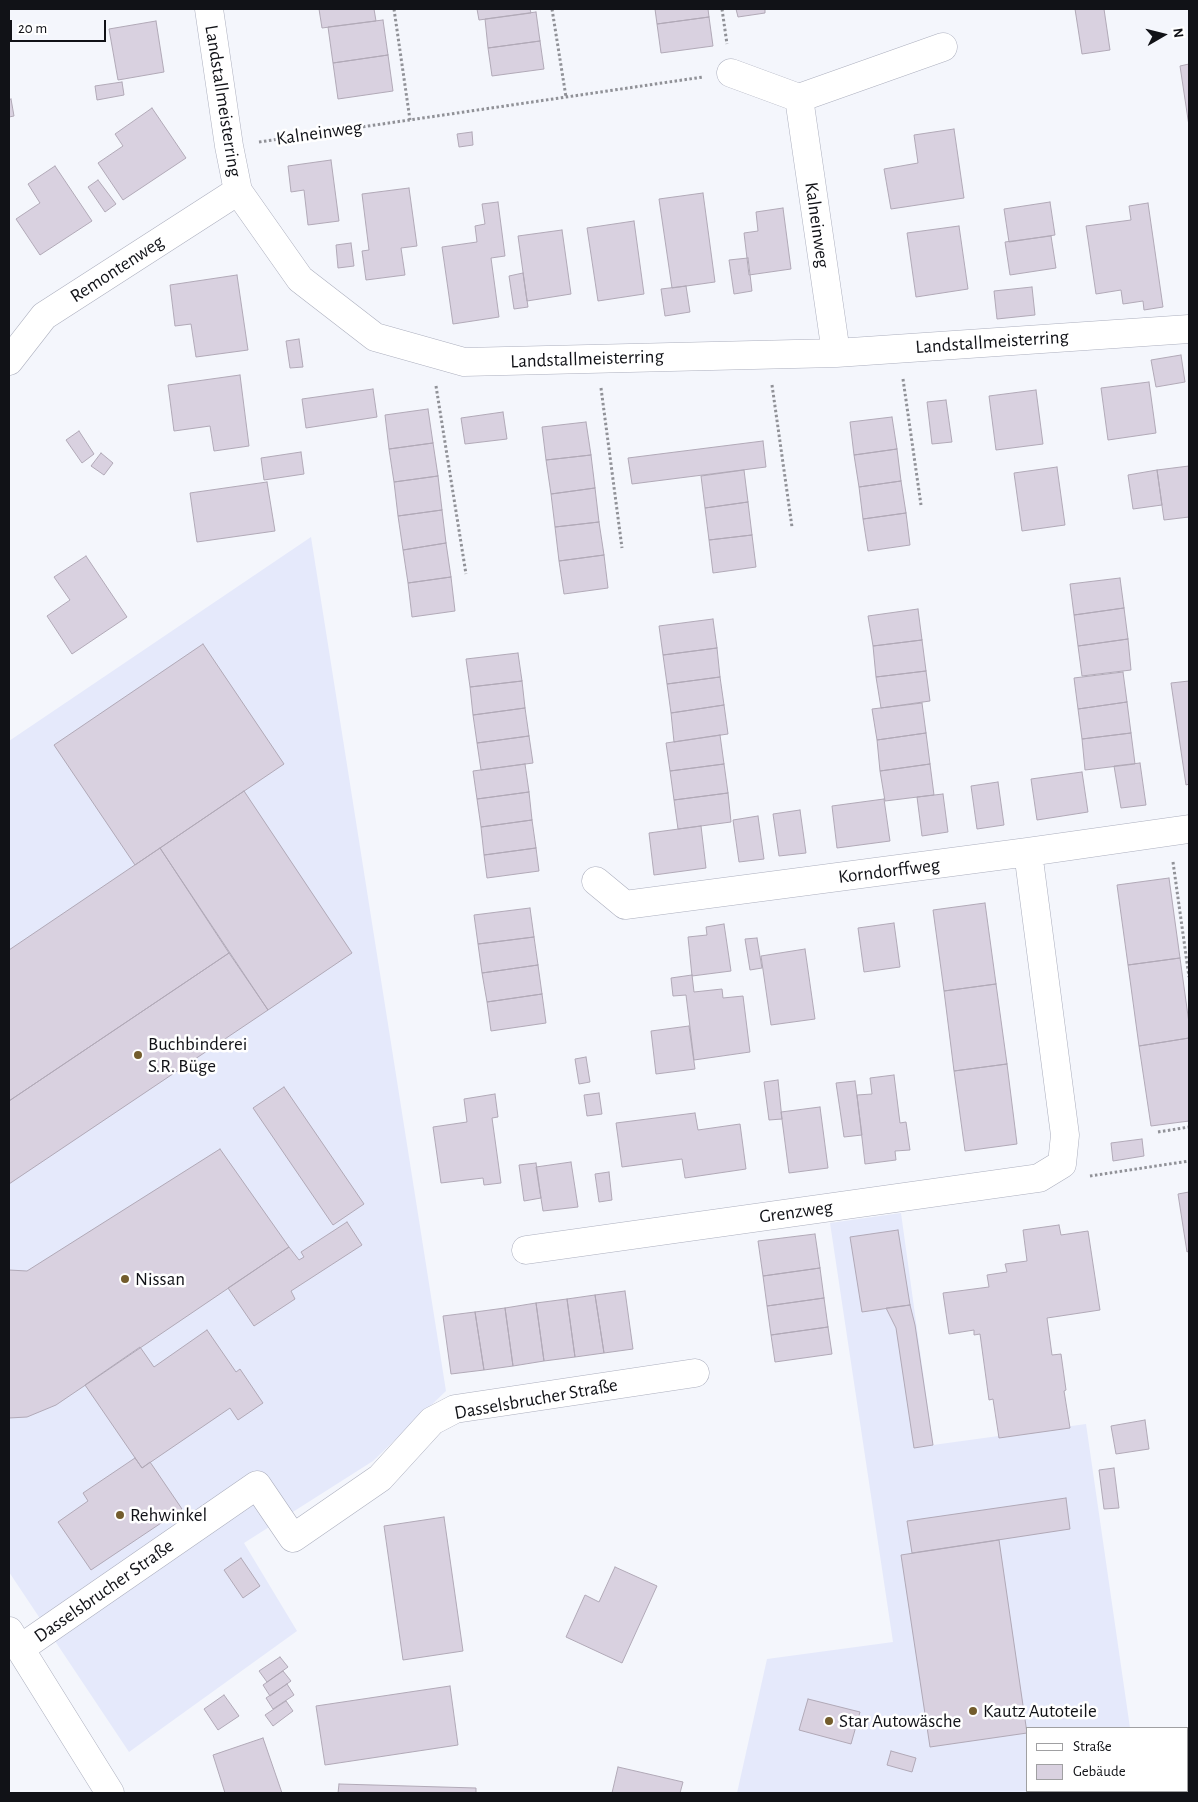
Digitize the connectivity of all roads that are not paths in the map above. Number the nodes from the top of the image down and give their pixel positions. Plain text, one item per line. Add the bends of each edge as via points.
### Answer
1 (209, 9) edge
2 (943, 47) dead end
3 (731, 72) road end
4 (799, 98) junction
5 (238, 191) junction
6 (1189, 329) edge
7 (836, 353) junction
8 (9, 361) edge
9 (1179, 830) edge
10 (1028, 852) junction
11 (596, 881) dead end
12 (526, 1250) dead end
13 (695, 1373) dead end
14 (15, 1639) edge
15 (110, 1793) edge

1 - 5 street, Landstallmeisterring
2 - 4 street
3 - 4 street
4 - 7 street, Kalneinweg
5 - 7 street, Landstallmeisterring via 300,279 375,337 464,362
5 - 8 street, Remontenweg via 44,316
6 - 7 street, Landstallmeisterring
9 - 10 street, Korndorffweg
10 - 11 street, Korndorffweg via 625,905
10 - 12 street, Grenzweg via 1065,1135 1062,1164 1039,1178
13 - 14 street, Dasselsbrucher Straße via 455,1409 432,1421 380,1478 293,1538 257,1485
14 - 15 street, Dasselsbrucher Straße

